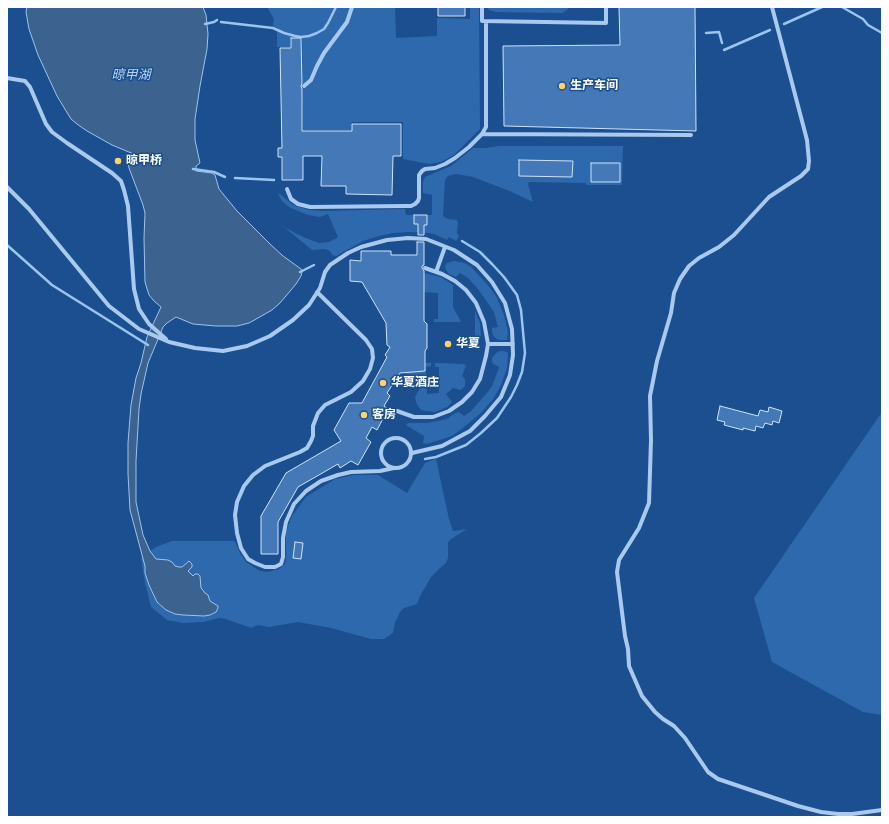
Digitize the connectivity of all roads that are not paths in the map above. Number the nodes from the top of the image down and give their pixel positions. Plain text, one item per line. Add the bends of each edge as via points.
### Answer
1 (352, 7) edge
2 (482, 7) edge
3 (606, 7) edge
4 (772, 7) edge
5 (486, 22) junction
6 (7, 78) edge
7 (304, 86) dead end
8 (482, 134) junction
9 (691, 135) dead end
10 (7, 187) edge
11 (287, 189) dead end
12 (445, 247) junction
13 (425, 268) dead end
14 (436, 272) junction
15 (317, 292) junction
16 (169, 342) junction
17 (488, 344) junction
18 (513, 344) junction
19 (397, 411) dead end
20 (412, 453) junction
21 (394, 468) junction
22 (882, 810) edge

1 - 7 street via 347,22 324,54 311,80
2 - 5 street via 482,21
3 - 5 street via 606,23
4 - 22 street via 807,140 810,161 808,169 801,176 769,197 734,235 689,266 674,293 650,396 649,503 639,528 619,560 617,572 625,636 630,666 642,696 655,712 685,738 708,772 718,779 820,812 852,814
5 - 8 street via 486,127
6 - 16 street via 25,81 52,132 121,181 128,206 134,289 139,309 149,324
8 - 9 street
8 - 11 street via 455,158 422,171 419,175 418,201 412,206 310,207 291,199
10 - 16 street via 29,209 109,306 139,329
12 - 14 street
12 - 15 street via 426,239 408,238 387,240 361,248 330,265
12 - 18 street via 477,265 492,282 505,303
13 - 14 street
14 - 17 street via 460,285 476,303 484,322
15 - 16 street via 293,320 270,336 247,346 223,351
15 - 21 street via 366,340 372,349 370,369 363,381 351,392 325,405 318,413 313,426 313,436 307,448 265,466 252,475 244,486 235,515 241,548 255,564 275,567 281,564 286,522 294,504 306,491 338,475
17 - 18 street
17 - 19 street via 480,379 462,402 449,411 433,417 414,417
18 - 20 street via 510,375 501,397 485,416 470,431 442,446
20 - 21 street via 408,463
20 - 21 street via 411,448 401,438 387,441 382,448 382,459

